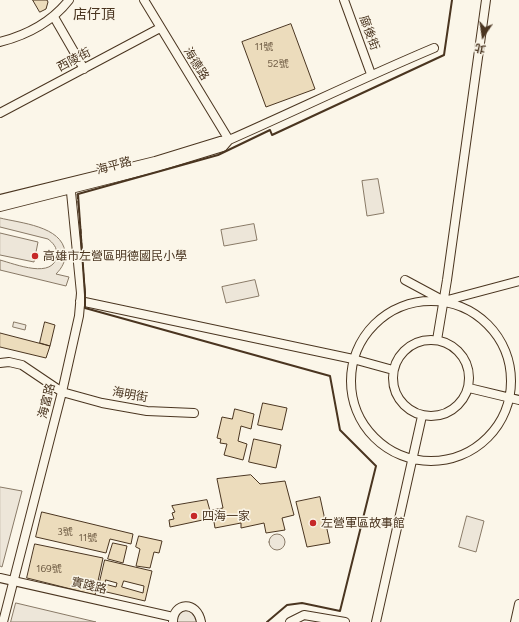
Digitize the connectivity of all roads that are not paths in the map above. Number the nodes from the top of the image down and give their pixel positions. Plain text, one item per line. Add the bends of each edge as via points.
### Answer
1 (58, 0) edge
2 (69, 0) edge
3 (144, 0) edge
4 (344, 0) edge
5 (486, 0) edge
6 (62, 8) junction
7 (54, 17) junction
8 (160, 28) junction
9 (0, 42) edge
10 (434, 48) dead end
11 (84, 68) junction
12 (371, 74) junction
13 (0, 113) edge
14 (229, 140) junction
15 (70, 186) junction
16 (0, 199) edge
17 (0, 207) edge
18 (405, 280) dead end
19 (519, 281) edge
20 (80, 301) junction
21 (444, 301) junction
22 (437, 340) junction
23 (353, 359) junction
24 (0, 363) edge
25 (394, 370) junction
26 (469, 388) junction
27 (62, 392) junction
28 (510, 398) junction
29 (519, 400) edge
30 (194, 413) dead end
31 (422, 416) junction
32 (412, 459) junction
33 (0, 578) edge
34 (13, 581) junction
35 (519, 604) edge
36 (173, 620) edge
37 (3, 622) edge
38 (201, 622) edge
39 (290, 622) edge
40 (345, 622) edge
41 (376, 622) edge
42 (515, 622) edge

1 - 6 street
2 - 6 street
3 - 8 street, 海德路
4 - 12 street, 廍後街
5 - 21 street
6 - 7 street
7 - 9 street via 28,32
7 - 11 street
8 - 11 street, 西陵街
8 - 14 street, 海德路
10 - 12 street, 海平路
11 - 13 street, 西陵街
12 - 14 street, 海平路
14 - 15 street, 海平路 via 223,147 158,167
15 - 16 street, 海平路
15 - 17 street, 海平路
15 - 20 street, 海富路
18 - 21 street
19 - 21 street
20 - 23 street
20 - 27 street, 海富路
21 - 22 street
21 - 23 street via 427,300 395,309 381,318 366,334
21 - 28 street via 462,306 478,316 492,328 503,344 510,361
22 - 25 street via 425,340 405,350
22 - 26 street via 454,347 466,361
23 - 25 street
23 - 32 street via 353,401 365,427 386,447
24 - 27 street, 海明街 via 22,365
25 - 31 street via 393,382 402,404
26 - 28 street
26 - 31 street via 459,405 451,411 432,417
27 - 30 street, 海明街 via 102,403 147,411
27 - 34 street, 海富路
28 - 29 street
28 - 32 street via 499,424 480,445 454,458 440,461
31 - 32 street
32 - 41 street
33 - 34 street, 實踐路
34 - 36 street, 實踐路
34 - 37 street, 海富路
35 - 42 street
36 - 38 street via 178,609 186,606 198,612
39 - 40 street via 304,615

